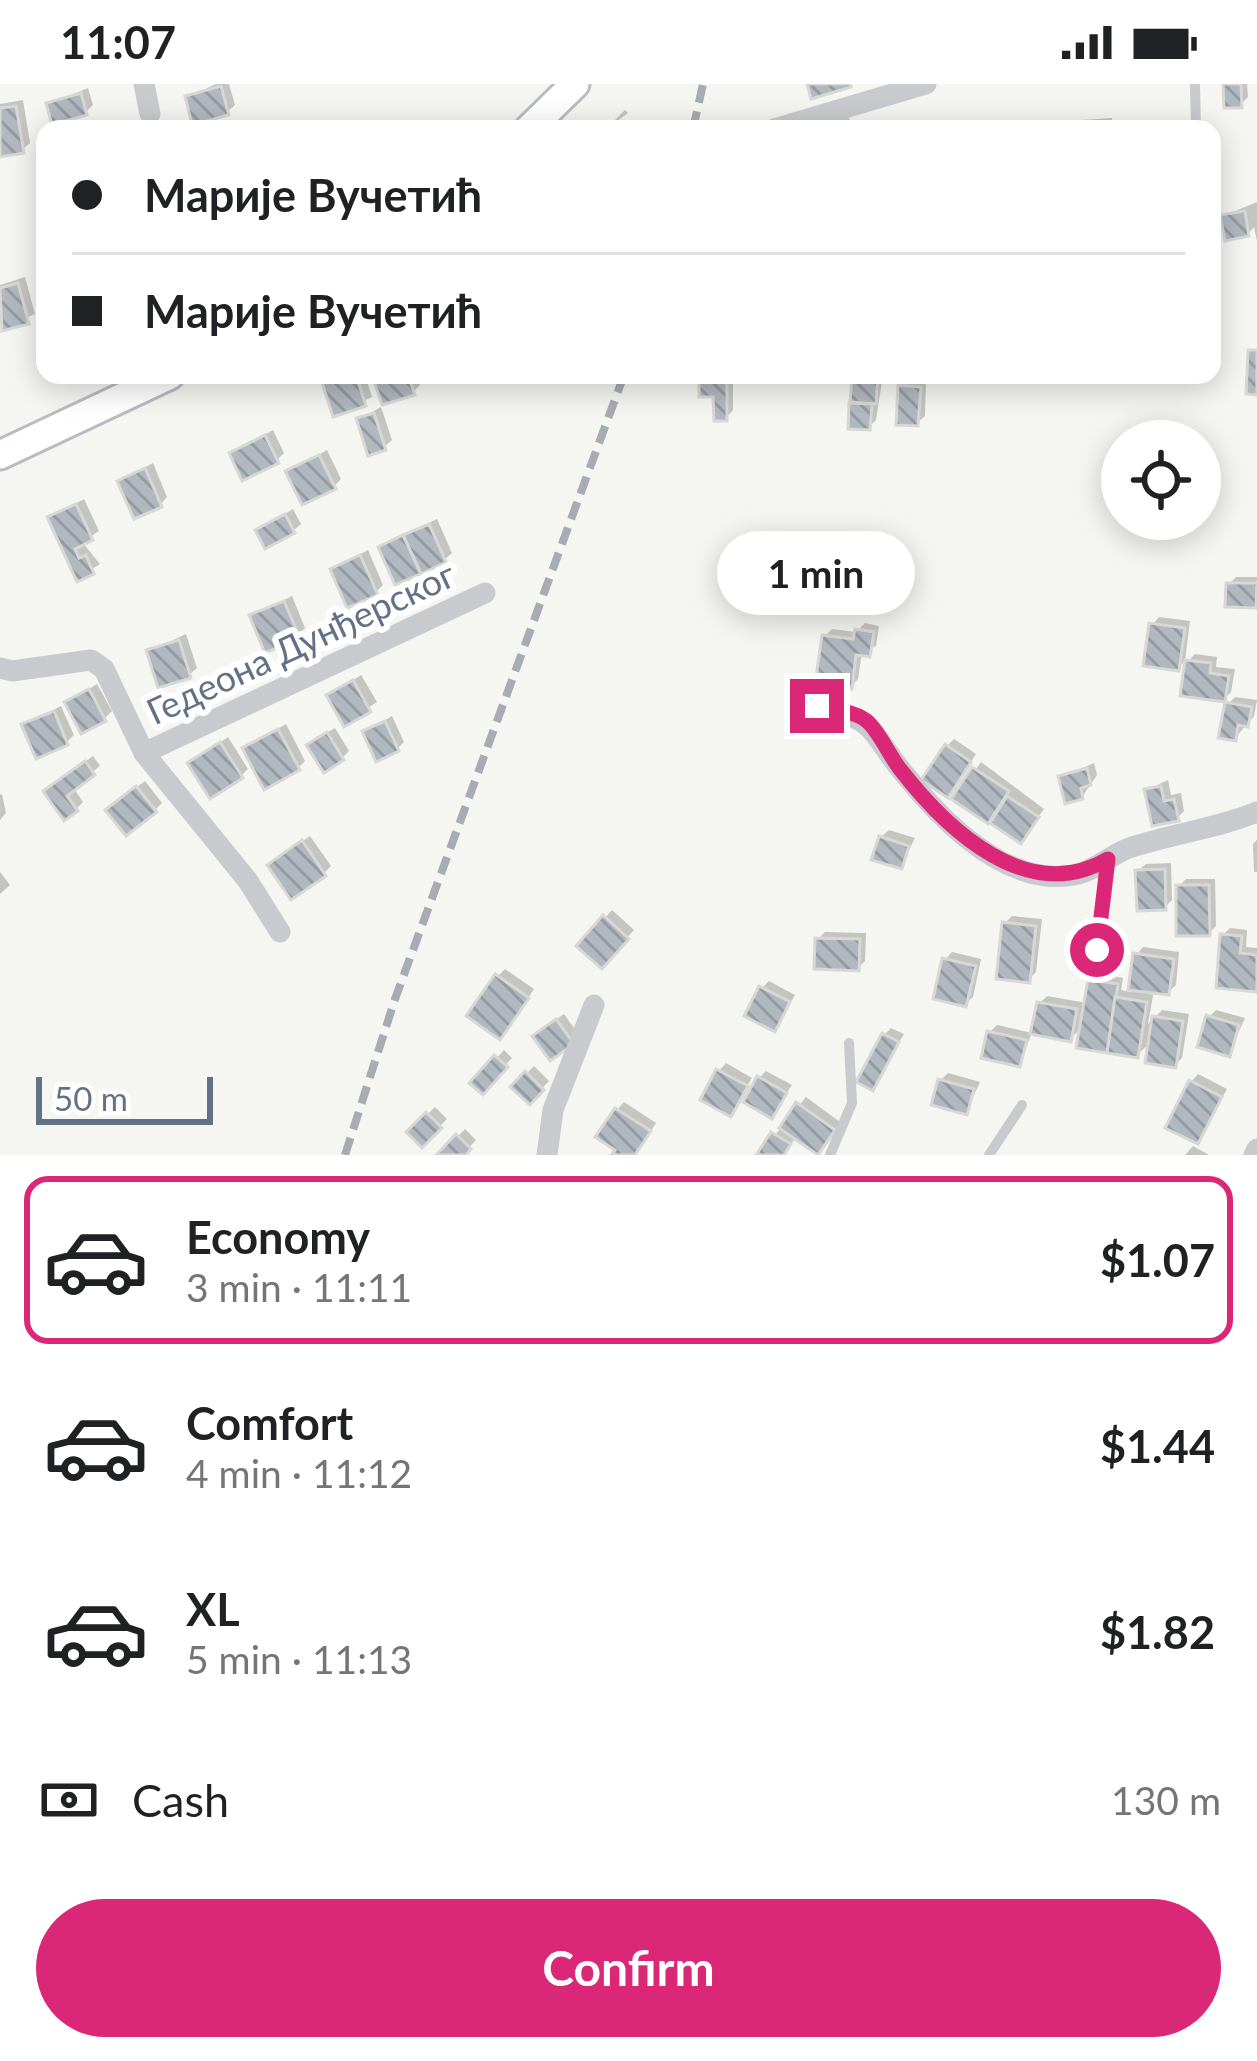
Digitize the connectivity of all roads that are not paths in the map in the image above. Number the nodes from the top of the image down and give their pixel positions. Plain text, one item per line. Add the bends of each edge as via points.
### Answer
1 (144, 84) edge
2 (574, 84) edge
3 (926, 84) edge
4 (1195, 84) edge
5 (150, 114) dead end
6 (539, 120) edge
7 (845, 120) edge
8 (1196, 120) edge
9 (151, 384) edge
10 (0, 455) edge
11 (485, 593) dead end
12 (0, 668) edge
13 (817, 706) dead end
14 (144, 753) junction
15 (1257, 812) edge
16 (1108, 859) junction
17 (280, 932) dead end
18 (1097, 950) dead end
19 (594, 1005) dead end
20 (849, 1043) dead end
21 (1022, 1105) dead end
22 (547, 1155) edge
23 (830, 1155) edge
24 (989, 1155) edge

1 - 5 street
2 - 6 main road
3 - 7 street
4 - 8 lane
9 - 10 main road
11 - 14 street, Гедеона Дунђерског
12 - 14 street, Гедеона Дунђерског via 91,659 104,669
13 - 16 street via 870,723 926,800 1003,862 1054,876
14 - 17 street, Гедеона Дунђерског
15 - 16 street
16 - 18 lane
19 - 22 street via 554,1110
20 - 23 lane via 851,1102
21 - 24 lane

